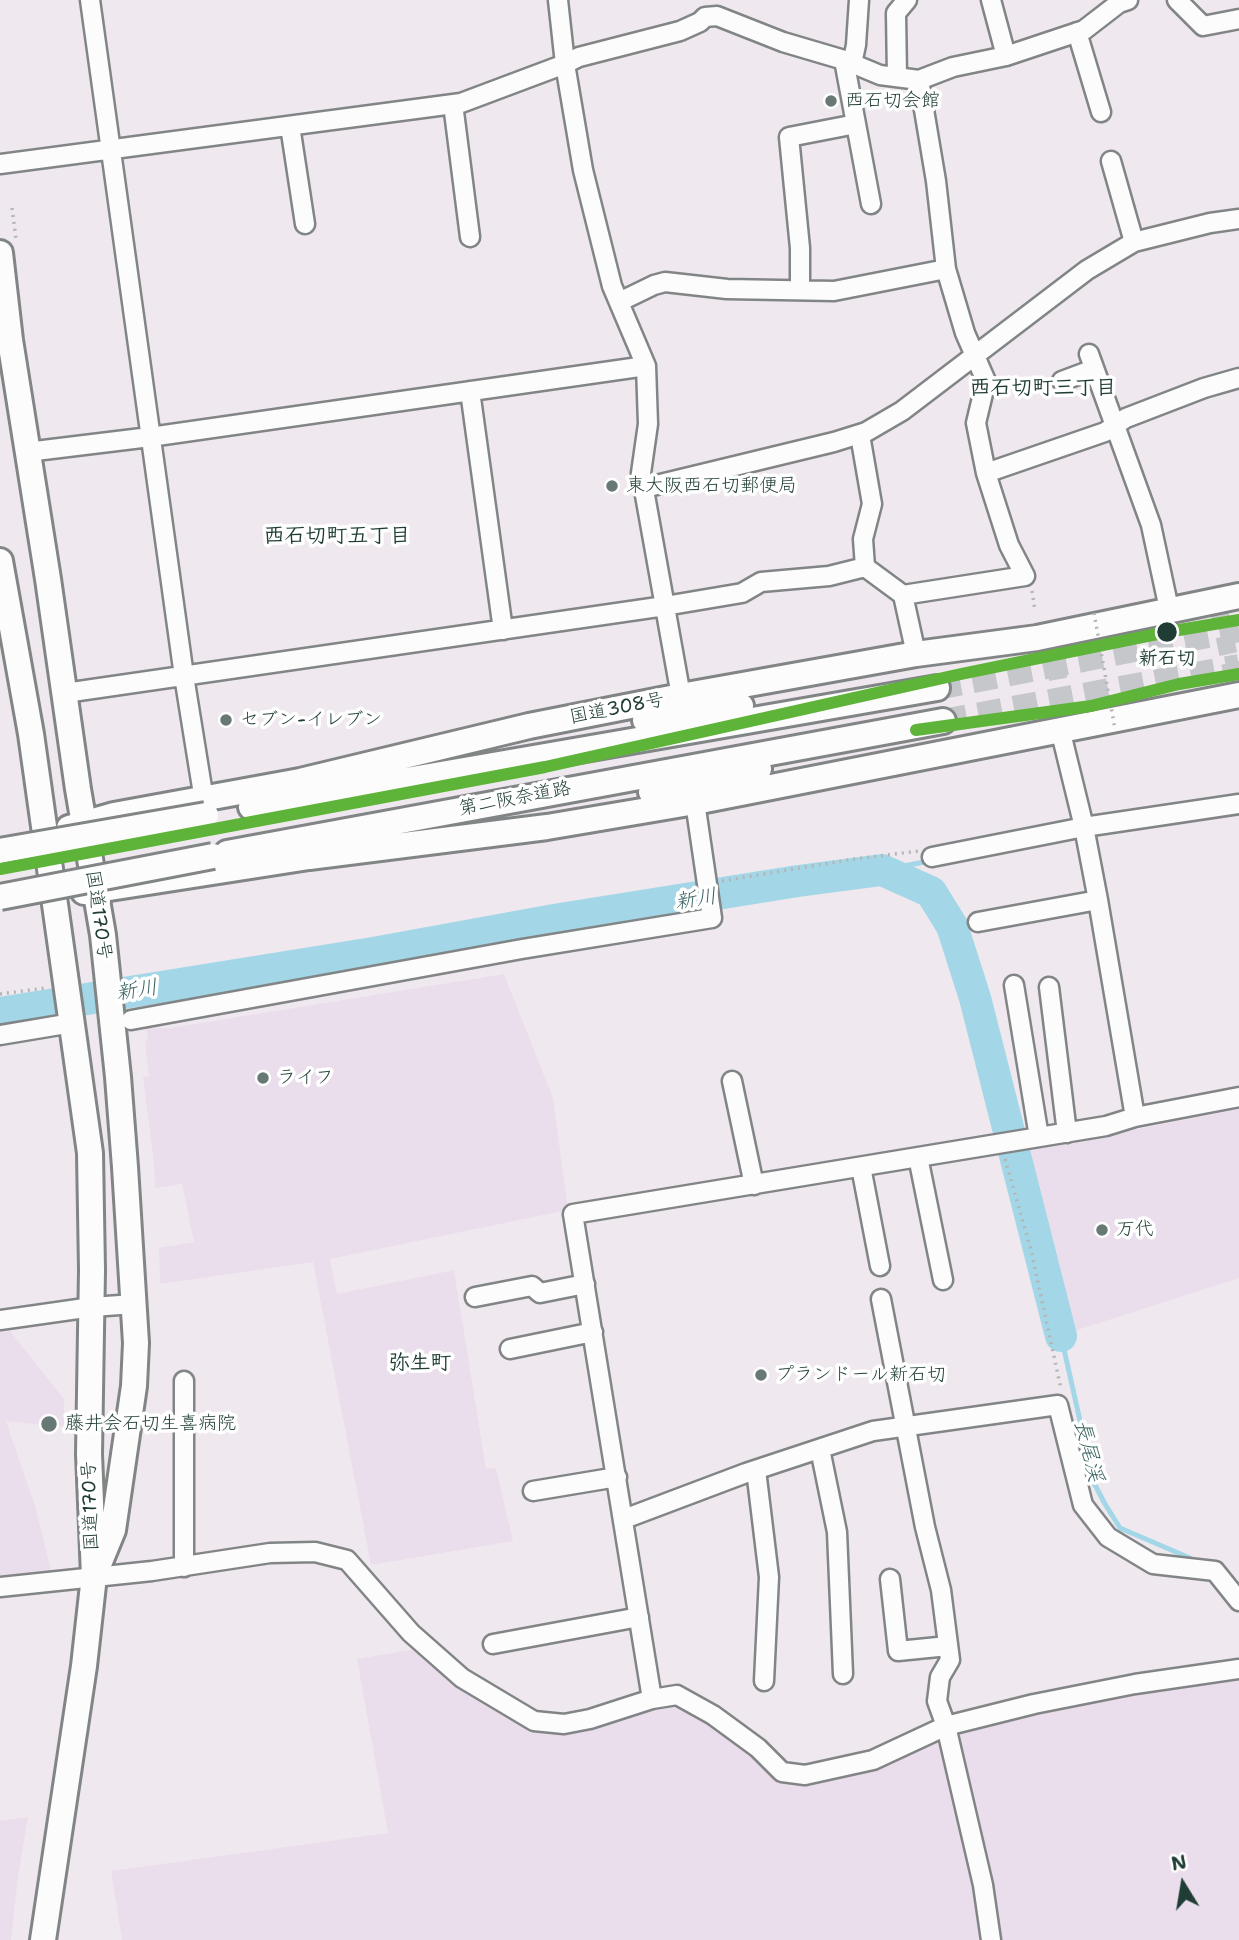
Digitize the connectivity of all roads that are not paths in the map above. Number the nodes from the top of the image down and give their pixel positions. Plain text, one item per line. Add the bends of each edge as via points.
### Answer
1 (90, 0) edge
2 (558, 0) edge
3 (859, 0) edge
4 (907, 0) edge
5 (991, 0) edge
6 (1128, 0) edge
7 (1177, 0) edge
8 (703, 8) edge
9 (1239, 19) edge
10 (1077, 32) junction
11 (1006, 55) junction
12 (848, 62) junction
13 (565, 64) junction
14 (897, 77) junction
15 (919, 80) junction
16 (453, 104) junction
17 (1101, 112) dead end
18 (856, 124) junction
19 (290, 126) junction
20 (111, 150) junction
21 (1111, 160) dead end
22 (0, 164) edge
23 (871, 204) dead end
24 (1239, 219) edge
25 (305, 224) dead end
26 (470, 237) dead end
27 (1134, 242) junction
28 (8, 245) edge
29 (946, 269) junction
30 (800, 289) junction
31 (619, 302) junction
32 (977, 356) junction
33 (646, 366) junction
34 (1239, 378) edge
35 (1062, 381) dead end
36 (470, 391) junction
37 (1115, 424) junction
38 (860, 435) junction
39 (150, 437) junction
40 (27, 452) junction
41 (986, 473) junction
42 (644, 488) junction
43 (0, 561) edge
44 (865, 567) junction
45 (904, 595) junction
46 (1225, 602) edge
47 (665, 606) junction
48 (1169, 609) junction
49 (6, 630) edge
50 (503, 630) junction
51 (916, 654) junction
52 (184, 676) junction
53 (1236, 691) tunnel mouth
54 (65, 693) junction
55 (681, 696) junction
56 (1060, 729) junction
57 (300, 781) junction
58 (204, 800) junction
59 (695, 802) junction
60 (1239, 804) edge
61 (1084, 827) junction
62 (81, 831) junction
63 (46, 834) junction
64 (0, 845) edge
65 (0, 851) edge
66 (309, 857) junction
67 (932, 857) road end
68 (91, 885) junction
69 (0, 891) edge
70 (0, 897) edge
71 (55, 898) junction
72 (1098, 900) junction
73 (0, 908) edge
74 (978, 922) dead end
75 (1014, 985) dead end
76 (1049, 987) dead end
77 (64, 1003) junction
78 (131, 1020) dead end
79 (0, 1035) edge
80 (732, 1081) dead end
81 (1239, 1097) edge
82 (1135, 1117) junction
83 (1067, 1133) junction
84 (1039, 1137) junction
85 (918, 1157) junction
86 (861, 1167) junction
87 (754, 1185) junction
88 (880, 1266) dead end
89 (943, 1280) dead end
90 (585, 1284) junction
91 (475, 1297) dead end
92 (881, 1299) dead end
93 (134, 1304) junction
94 (92, 1307) junction
95 (0, 1320) edge
96 (593, 1332) junction
97 (510, 1349) dead end
98 (184, 1381) dead end
99 (905, 1425) junction
100 (820, 1449) junction
101 (756, 1470) junction
102 (617, 1477) junction
103 (533, 1491) dead end
104 (624, 1519) junction
105 (184, 1566) junction
106 (94, 1576) junction
107 (890, 1578) dead end
108 (0, 1587) edge
109 (1239, 1601) edge
110 (639, 1617) junction
111 (493, 1644) dead end
112 (948, 1646) junction
113 (1239, 1669) edge
114 (843, 1674) dead end
115 (764, 1681) dead end
116 (652, 1699) junction
117 (946, 1726) junction
118 (43, 1940) edge
119 (991, 1940) edge

1 - 20 street
2 - 13 street
3 - 12 street via 856,45
4 - 14 street via 896,13
5 - 11 street
6 - 10 street
7 - 9 street via 1203,26
8 - 12 street via 783,42
8 - 13 street via 680,32
10 - 11 street
10 - 17 street
11 - 15 street
12 - 14 street
12 - 18 street
13 - 16 street
13 - 31 street via 583,170
14 - 15 street
15 - 29 street
16 - 19 street
16 - 26 street
18 - 23 street
18 - 30 street via 789,137
19 - 20 street
19 - 25 street
20 - 22 street
20 - 39 street
21 - 27 street
24 - 27 street
27 - 32 street via 1087,270
28 - 40 highway, 国道170号 via 10,340
29 - 30 street via 834,290
29 - 32 street via 965,333
30 - 31 street via 727,289 665,282
31 - 33 street
32 - 38 street via 902,411
32 - 41 street via 986,381 976,424
33 - 36 street
33 - 42 street
34 - 37 street
35 - 37 street via 1092,361
36 - 39 street
36 - 50 street
37 - 41 street via 1105,432
37 - 48 street via 1152,525
38 - 42 street
38 - 44 street via 872,504 863,539
39 - 40 street
39 - 52 street
40 - 54 highway, 国道170号
41 - 45 street via 1009,545 1025,576
42 - 47 street
43 - 49 highway, 国道170号
44 - 45 street
44 - 47 street via 829,576 761,582 742,593
45 - 51 street
46 - 48 highway, 国道308号
47 - 50 street
47 - 55 street
48 - 51 highway, 国道308号 via 1037,638
49 - 63 highway, 国道170号 via 29,721
50 - 52 street
51 - 55 highway, 国道308号
52 - 54 street
52 - 58 street
53 - 56 highway
54 - 62 highway, 国道170号
55 - 57 highway, 国道308号 via 529,726
56 - 59 highway
56 - 61 street
57 - 58 highway, 国道308号
57 - 62 highway, 第二阪奈道路, bridge via 704,709 937,688
58 - 62 highway, 国道308号 via 114,815
59 - 66 highway via 547,827
59 - 78 street via 712,918
60 - 61 street
61 - 67 street
61 - 72 street
62 - 63 highway, 国道308号
62 - 65 highway, bridge
62 - 68 highway, 国道170号
63 - 64 highway, 国道308号
63 - 71 highway, 国道170号
66 - 68 highway
66 - 68 highway, 第二阪奈道路, bridge via 718,780 943,721
68 - 70 highway, bridge
68 - 71 highway
68 - 93 highway, 国道170号 via 118,1077
69 - 71 highway via 21,887
71 - 73 highway
71 - 77 highway, 国道170号
72 - 74 street
72 - 82 street
75 - 84 street
76 - 83 street
77 - 79 street
77 - 94 highway, 国道170号 via 89,1153
80 - 87 street
81 - 82 street
82 - 83 street
83 - 84 street
84 - 85 street
85 - 86 street
85 - 89 street
86 - 87 street
86 - 88 street
87 - 90 street via 573,1214
90 - 91 street via 540,1293 532,1286
90 - 96 street
92 - 99 street
93 - 94 street
93 - 106 highway, 国道170号 via 134,1386 124,1464 113,1530
94 - 95 street
94 - 106 highway, 国道170号 via 89,1454
96 - 97 street
96 - 102 street
98 - 105 street
99 - 100 street
99 - 109 street via 1058,1405 1083,1505 1108,1537 1153,1564 1215,1571
99 - 112 street via 941,1590
100 - 101 street
100 - 114 street via 837,1532
101 - 104 street
101 - 115 street via 769,1577
102 - 103 street
102 - 104 street
104 - 110 street
105 - 106 street
105 - 116 street via 270,1553 315,1552 347,1560 411,1633 462,1678 534,1721 564,1724
106 - 108 street
106 - 118 highway, 国道170号
107 - 112 street via 898,1651
110 - 111 street
110 - 116 street
112 - 117 street via 950,1660 940,1676 937,1701
113 - 117 street via 1135,1684
116 - 117 street via 677,1695 758,1748 782,1772 805,1775 873,1760
117 - 119 street

